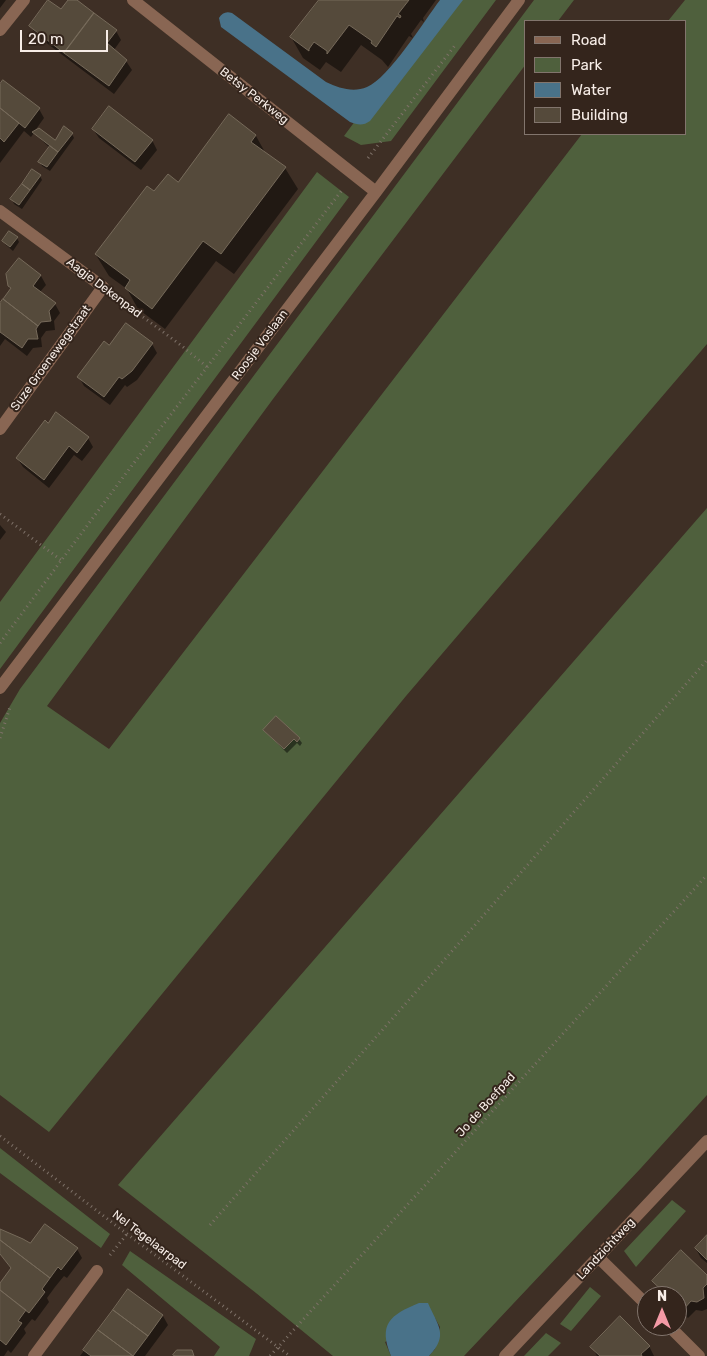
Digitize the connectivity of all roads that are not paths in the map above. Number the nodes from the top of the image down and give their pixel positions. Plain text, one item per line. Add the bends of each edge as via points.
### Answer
1 (24, 0) edge
2 (133, 0) edge
3 (519, 0) edge
4 (0, 30) edge
5 (376, 192) junction
6 (0, 211) edge
7 (103, 287) joint
8 (0, 429) edge
9 (0, 688) edge
10 (707, 1140) edge
11 (598, 1257) junction
12 (97, 1271) dead end
13 (637, 1295) edge
14 (678, 1336) edge
15 (34, 1356) edge
16 (505, 1356) edge
17 (699, 1356) edge

1 - 4 street
2 - 5 street, Betsy Perkweg
3 - 5 street, Roosje Voslaan
5 - 9 street, Roosje Voslaan
6 - 7 street, Aagje Dekenpad
7 - 8 street, Suze Groenewegstraat
10 - 11 street, Landzichtweg
11 - 13 street
11 - 16 street, Landzichtweg
12 - 15 street
14 - 17 street

